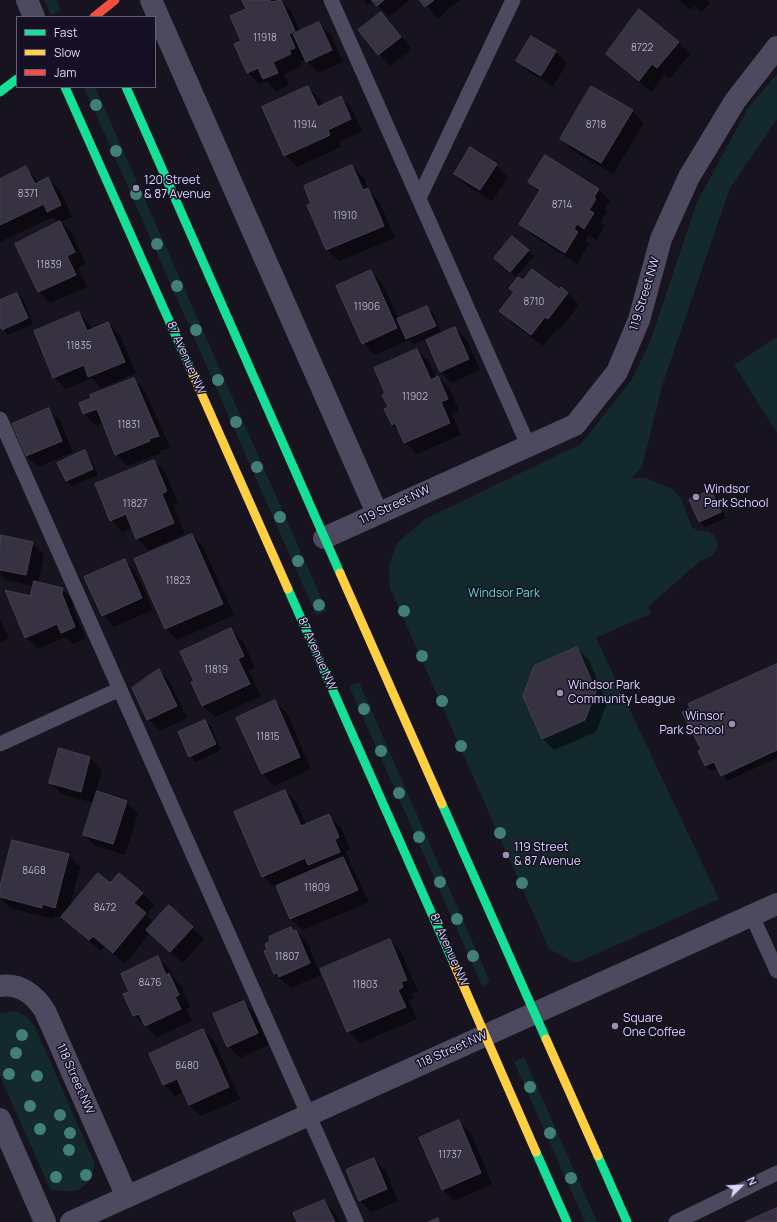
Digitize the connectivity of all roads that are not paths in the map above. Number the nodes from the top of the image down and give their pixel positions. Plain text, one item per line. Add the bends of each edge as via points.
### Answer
1 (27, 0) edge
2 (115, 0) edge
3 (151, 0) edge
4 (331, 0) edge
5 (513, 0) edge
6 (90, 5) dead end
7 (34, 16) edge
8 (95, 16) edge
9 (96, 16) edge
10 (777, 47) edge
11 (16, 80) edge
12 (65, 88) edge
13 (126, 88) edge
14 (0, 92) edge
15 (419, 198) junction
16 (0, 419) edge
17 (528, 445) junction
18 (377, 513) junction
19 (324, 538) junction
20 (120, 689) junction
21 (0, 744) edge
22 (777, 904) edge
23 (752, 916) junction
24 (777, 971) edge
25 (0, 986) edge
26 (536, 1013) junction
27 (486, 1034) junction
28 (308, 1115) junction
29 (0, 1119) edge
30 (777, 1173) edge
31 (127, 1197) junction
32 (45, 1222) edge
33 (71, 1222) edge
34 (356, 1222) edge
35 (567, 1222) edge
36 (627, 1222) edge
37 (676, 1222) edge

1 - 7 street
2 - 9 street
3 - 18 street
4 - 15 lane
5 - 15 lane
6 - 8 street
10 - 17 street, 119 Street NW via 735,101 689,178 661,239 639,320 617,372 575,425
11 - 14 street
12 - 27 street, 87 Avenue NW
13 - 19 street
15 - 17 lane
16 - 20 lane
17 - 18 street, 119 Street NW
18 - 19 street, 119 Street NW
19 - 26 street
20 - 21 lane
20 - 28 lane
22 - 23 street, 118 Street NW
23 - 24 lane
23 - 26 street, 118 Street NW
25 - 31 street, 118 Street NW via 15,987 28,992 38,1000 45,1011
26 - 27 street, 118 Street NW
26 - 36 street
27 - 28 street, 118 Street NW
27 - 35 street, 87 Avenue NW
28 - 31 street, 118 Street NW
28 - 34 lane
29 - 32 street
30 - 37 lane
31 - 33 street, 118 Street NW

